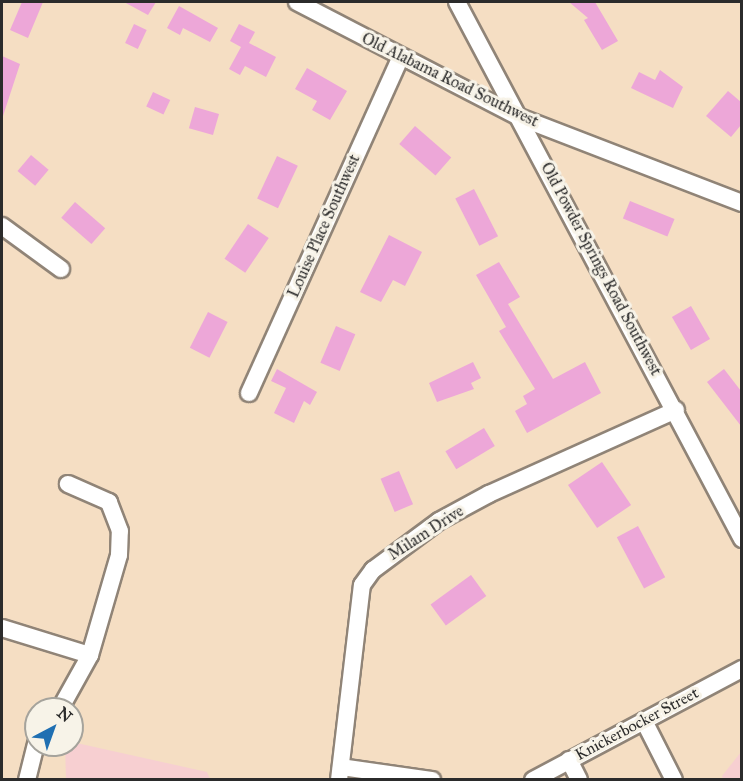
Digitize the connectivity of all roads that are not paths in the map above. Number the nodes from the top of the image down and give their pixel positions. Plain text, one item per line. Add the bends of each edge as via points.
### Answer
1 (297, 2) edge
2 (457, 2) edge
3 (400, 58) junction
4 (519, 117) junction
5 (741, 202) edge
6 (2, 226) edge
7 (61, 269) dead end
8 (249, 393) dead end
9 (676, 410) junction
10 (68, 484) dead end
11 (741, 539) edge
12 (2, 627) edge
13 (90, 655) junction
14 (741, 669) edge
15 (67, 697) edge
16 (644, 721) junction
17 (33, 757) edge
18 (569, 760) junction
19 (340, 773) edge
20 (27, 780) edge
21 (432, 780) edge
22 (532, 780) edge
23 (579, 780) edge
24 (674, 780) edge

1 - 3 street, Old Alabama Road Southwest
2 - 4 street, Old Powder Springs Road Southwest
3 - 4 street, Old Alabama Road Southwest
3 - 8 street, Louise Place Southwest
4 - 5 street, Old Alabama Road Southwest
4 - 9 street, Old Powder Springs Road Southwest
6 - 7 street
9 - 11 street, Old Powder Springs Road Southwest
9 - 19 street, Milam Drive via 489,494 439,521 373,570 362,585
10 - 13 street via 109,502 120,531 119,555
12 - 13 street
13 - 15 street
14 - 16 street, Knickerbocker Street
16 - 18 street, Knickerbocker Street
16 - 24 street
17 - 20 street
18 - 22 street, Knickerbocker Street
18 - 23 street
19 - 21 street

